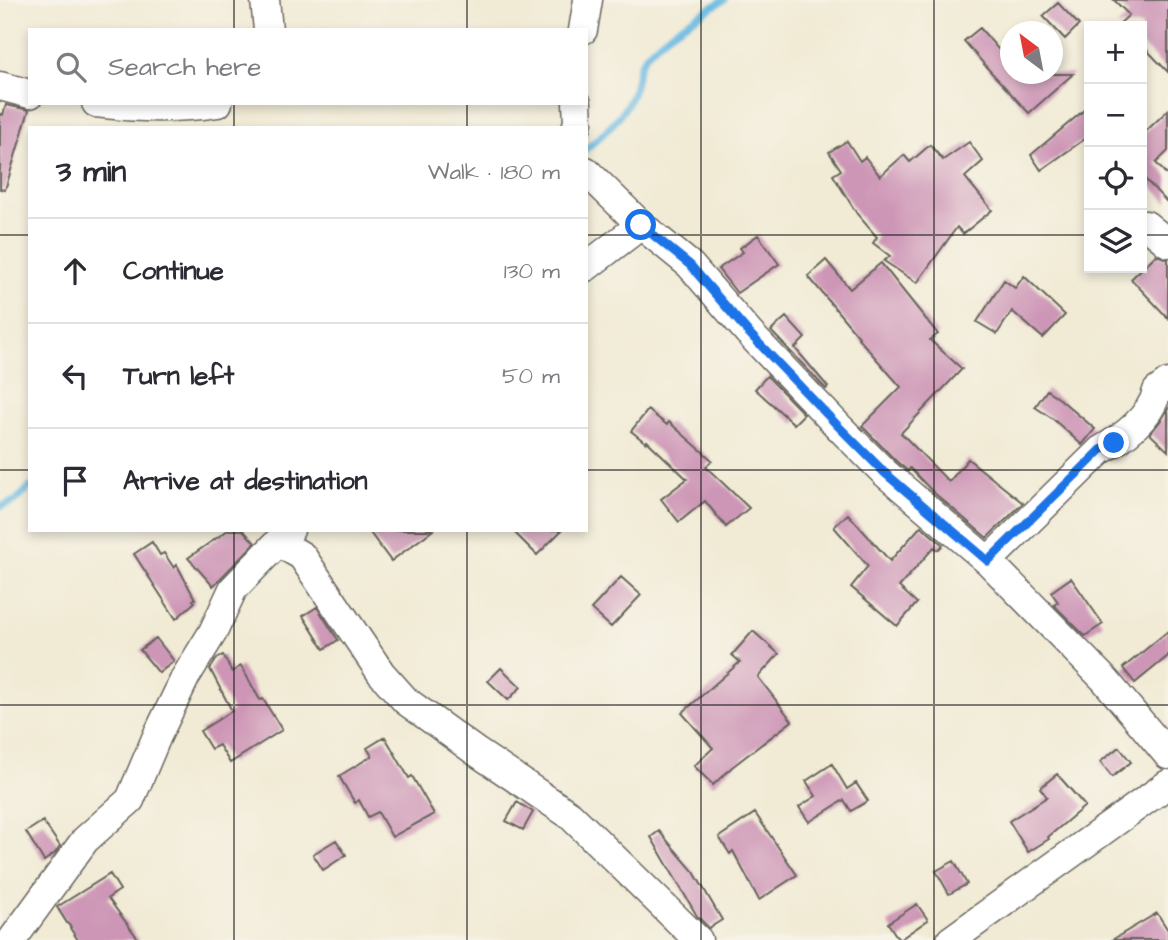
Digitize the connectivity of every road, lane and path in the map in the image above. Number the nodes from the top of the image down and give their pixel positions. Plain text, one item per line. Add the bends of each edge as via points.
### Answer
1 (265, 0) edge
2 (589, 0) edge
3 (268, 28) edge
4 (583, 28) edge
5 (0, 86) edge
6 (28, 93) edge
7 (110, 105) edge
8 (206, 105) edge
9 (578, 105) edge
10 (577, 126) edge
11 (588, 173) edge
12 (641, 225) junction
13 (588, 265) edge
14 (1168, 383) edge
15 (284, 536) edge
16 (988, 561) junction
17 (1168, 755) edge
18 (1168, 784) edge
19 (12, 940) edge
20 (698, 940) edge
21 (951, 940) edge

1 - 3 street
2 - 4 street
5 - 6 street
7 - 8 street
9 - 10 street
11 - 12 street
12 - 13 street
12 - 16 street via 690,265 885,473
14 - 16 street via 1157,391 1145,415 1101,450
15 - 19 street via 233,589 174,700 131,800 85,840
15 - 20 street via 406,701 570,815
16 - 17 street via 1105,680
18 - 21 street

